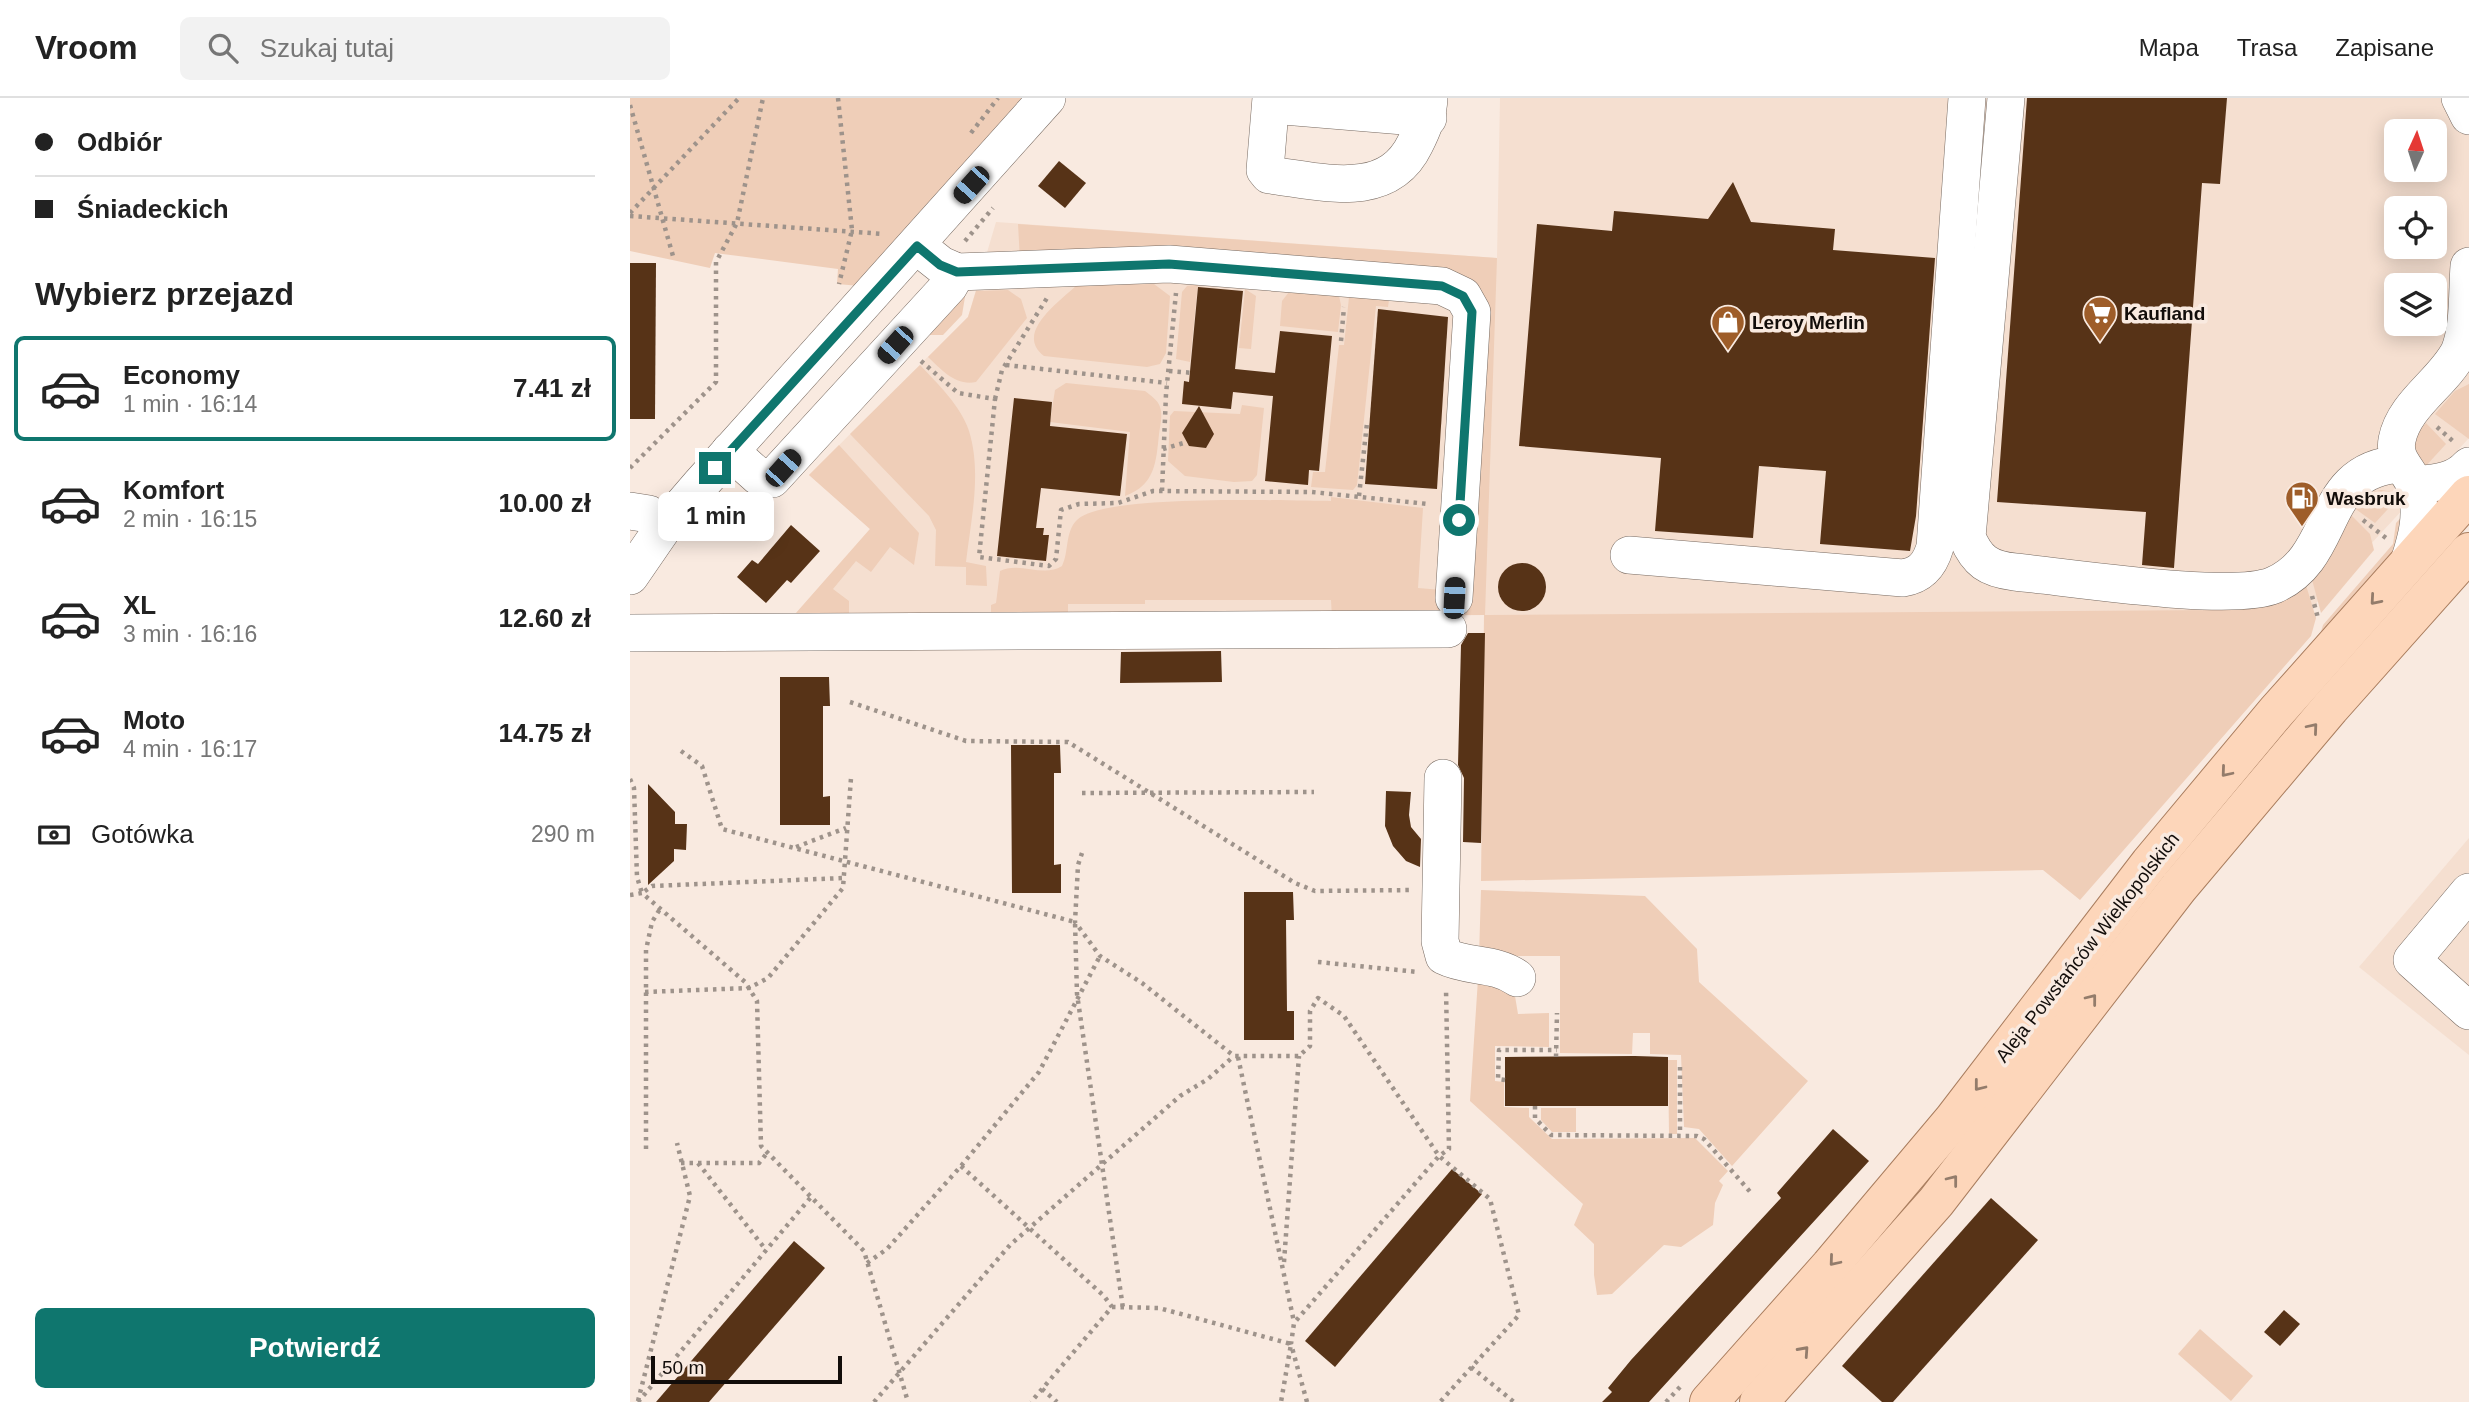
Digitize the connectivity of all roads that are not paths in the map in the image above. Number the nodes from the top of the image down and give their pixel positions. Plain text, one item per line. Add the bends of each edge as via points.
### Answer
1 (1047, 98) edge
2 (1967, 98) edge
3 (2006, 98) edge
4 (2460, 98) edge
5 (2466, 98) edge
6 (1271, 102) edge
7 (1428, 108) edge
8 (2469, 117) edge
9 (904, 240) junction
10 (2469, 266) edge
11 (957, 272) junction
12 (2462, 357) edge
13 (730, 451) junction
14 (2469, 467) edge
15 (2408, 475) junction
16 (2469, 495) edge
17 (630, 511) edge
18 (665, 526) junction
19 (2469, 552) edge
20 (1629, 555) dead end
21 (2409, 562) junction
22 (630, 576) edge
23 (630, 633) edge
24 (1443, 778) dead end
25 (2469, 892) edge
26 (1517, 978) dead end
27 (2469, 1011) edge
28 (1709, 1402) edge
29 (1759, 1402) edge

1 - 9 street
2 - 20 street via 1931,561 1918,574 1903,578
3 - 15 street via 1967,537 1981,562 1995,570 2206,591 2259,590 2281,582 2303,565 2337,499 2355,478 2379,466
4 - 5 street
4 - 8 street
6 - 7 street
6 - 7 street via 1265,170 1269,176 1357,184 1389,176 1411,153
9 - 11 street
9 - 13 street
10 - 12 street
11 - 13 street via 772,479 759,477
11 - 23 street via 1169,264 1442,286 1463,296 1472,312 1451,614
12 - 15 street via 2401,428 2396,447
13 - 18 street
14 - 15 street via 2448,480
15 - 21 street via 2420,515
16 - 21 main road, Aleja Powstańców Wielkopolskich
17 - 18 street via 649,514
18 - 22 street
29 -> 19 main road, Aleja Powstańców Wielkopolskich via 1936,1202 2179,887
21 -> 28 main road, Aleja Powstańców Wielkopolskich via 2150,863 1953,1120
24 - 26 street via 1440,942 1444,956 1459,964 1504,969
25 - 27 street via 2412,960

